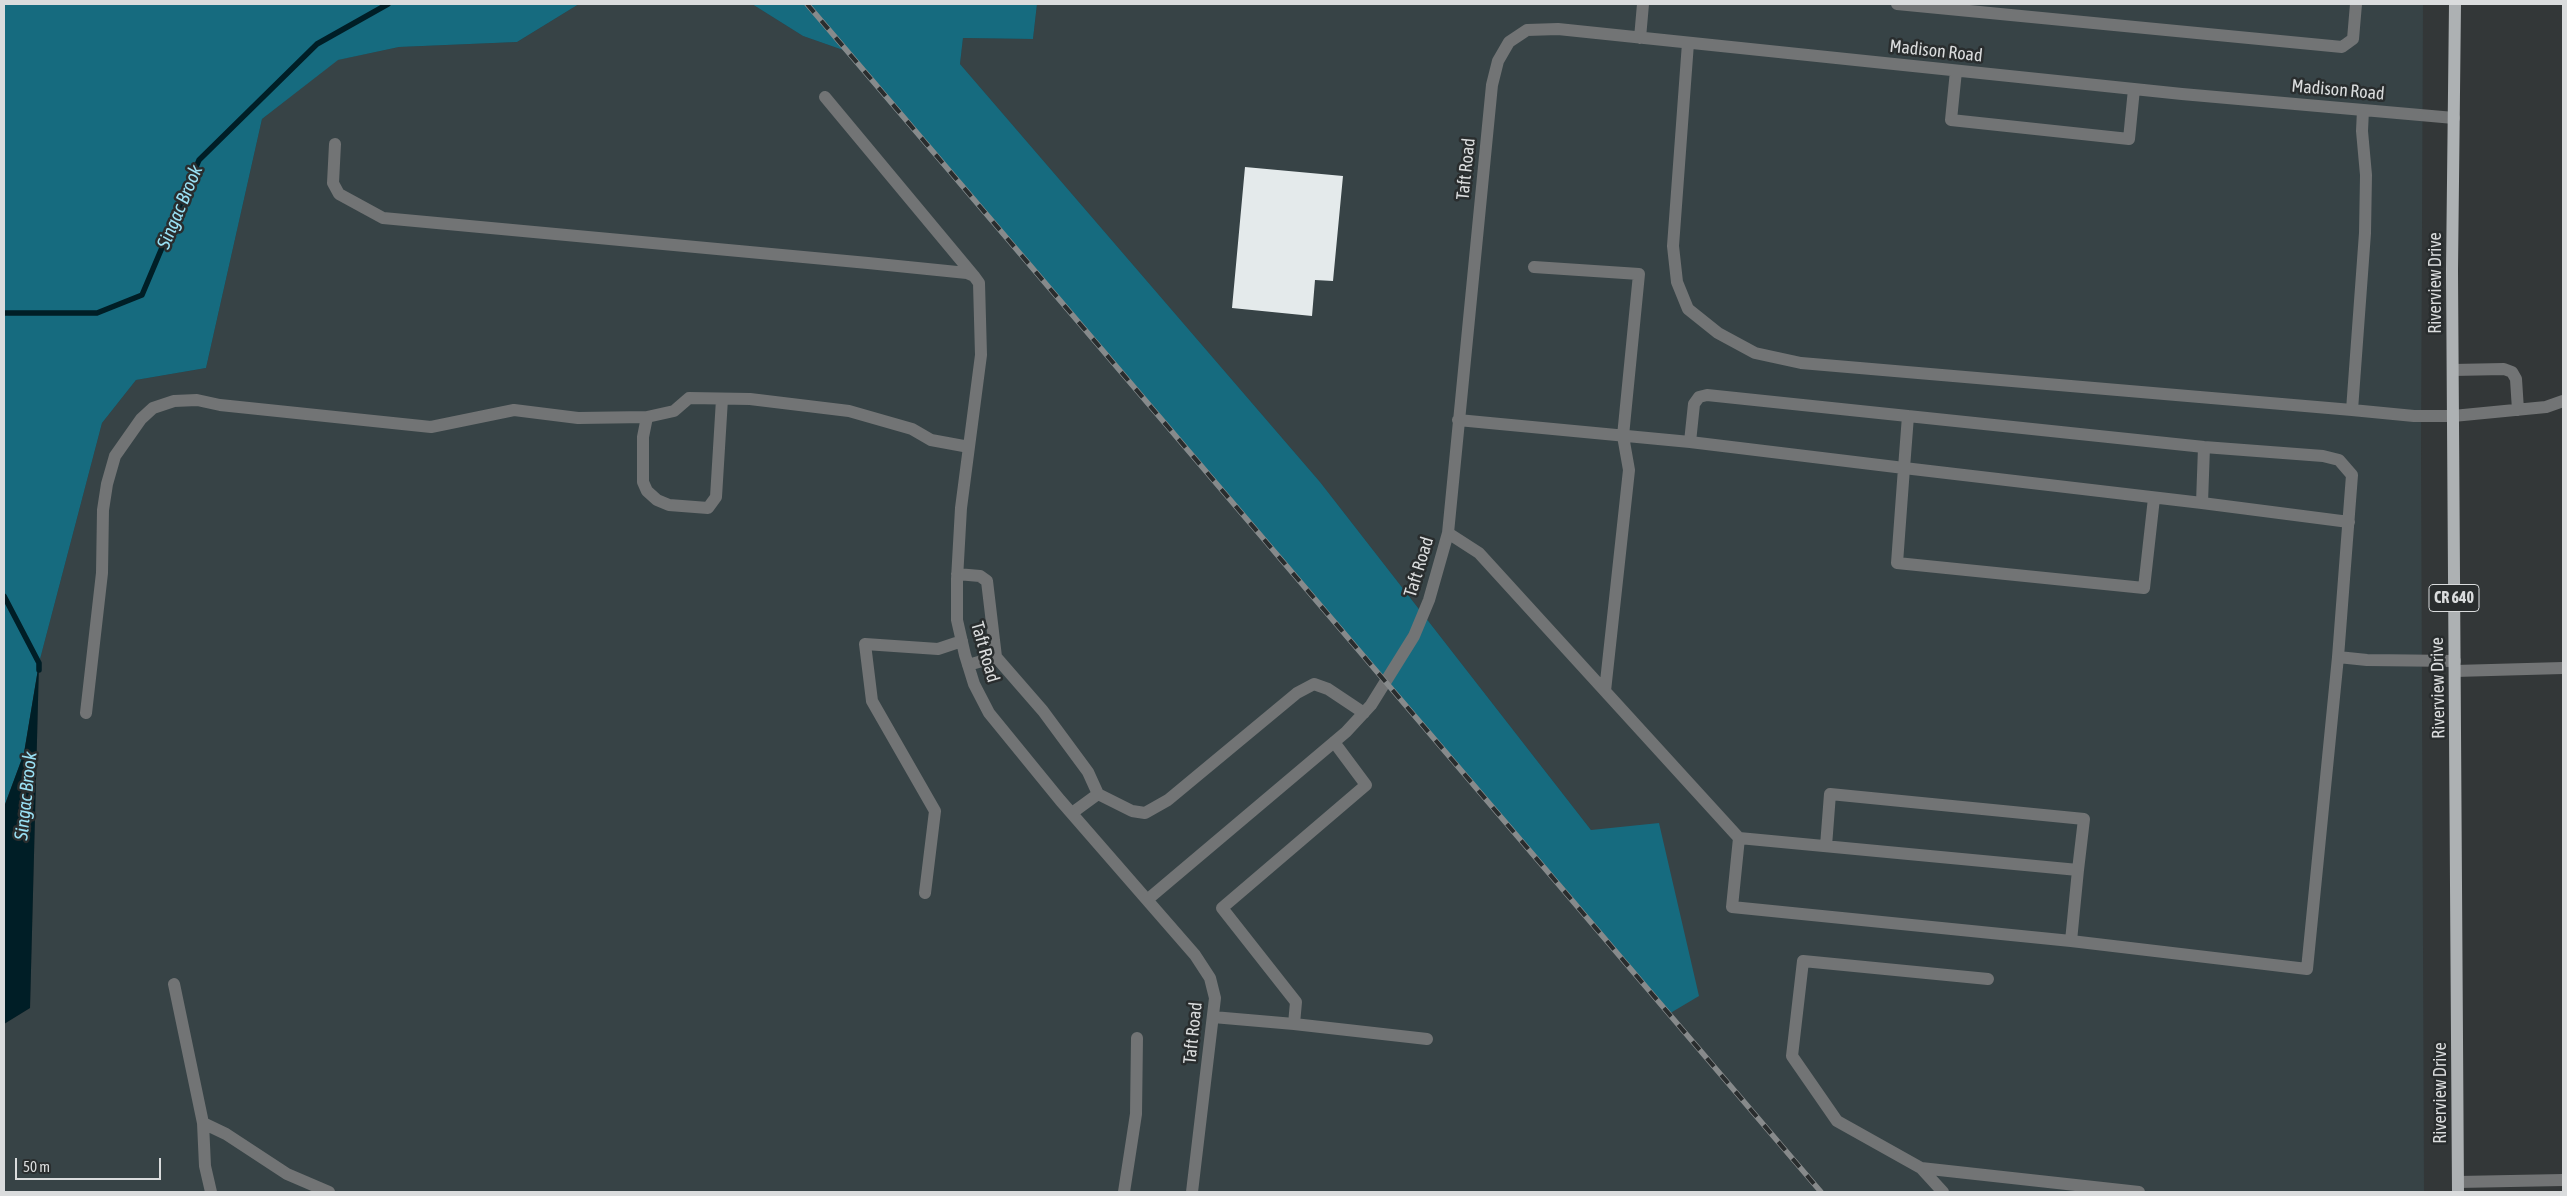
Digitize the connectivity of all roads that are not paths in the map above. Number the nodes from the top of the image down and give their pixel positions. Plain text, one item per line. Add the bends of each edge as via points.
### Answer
1 (1644, 4) edge
2 (1897, 4) edge
3 (2356, 4) edge
4 (2455, 4) edge
5 (1640, 38) junction
6 (1688, 43) junction
7 (1956, 71) junction
8 (2134, 89) junction
9 (826, 97) dead end
10 (2363, 110) junction
11 (2454, 118) junction
12 (1488, 130) joint
13 (335, 144) dead end
14 (1534, 267) dead end
15 (974, 276) junction
16 (2453, 370) junction
17 (722, 399) junction
18 (2563, 401) edge
19 (2352, 410) junction
20 (2518, 410) junction
21 (647, 416) junction
22 (1908, 416) junction
23 (2453, 416) junction
24 (1458, 420) junction
25 (1623, 436) junction
26 (1690, 442) junction
27 (969, 447) junction
28 (2204, 448) junction
29 (1904, 468) junction
30 (2154, 498) junction
31 (2202, 503) junction
32 (2349, 522) junction
33 (1448, 533) junction
34 (958, 574) junction
35 (962, 641) junction
36 (996, 657) junction
37 (2338, 657) junction
38 (968, 665) junction
39 (2455, 666) junction
40 (2563, 668) edge
41 (1605, 691) junction
42 (86, 713) dead end
43 (1364, 713) junction
44 (1334, 742) junction
45 (1098, 794) junction
46 (1072, 813) junction
47 (1739, 838) junction
48 (1826, 846) junction
49 (2078, 870) junction
50 (926, 893) dead end
51 (1146, 900) junction
52 (2071, 941) junction
53 (1988, 980) dead end
54 (174, 984) dead end
55 (1213, 1017) junction
56 (1294, 1024) junction
57 (1137, 1038) dead end
58 (1427, 1039) dead end
59 (203, 1124) junction
60 (1921, 1168) junction
61 (2563, 1180) edge
62 (2458, 1187) edge
63 (211, 1192) edge
64 (329, 1192) edge
65 (1124, 1192) edge
66 (1192, 1192) edge
67 (1943, 1192) edge
68 (2139, 1192) edge

1 - 5 street
2 - 3 street via 2342,47 2353,39
4 - 11 main road, Riverview Drive / CR 640
5 - 6 street, Madison Road
5 - 12 street, Madison Road via 1558,29 1527,30 1509,42 1498,61
6 - 7 street, Madison Road
6 - 19 street via 1673,246 1677,282 1688,309 1718,334 1755,353 1801,363
7 - 8 street, Madison Road
7 - 8 street via 1952,120 2128,139
8 - 10 street, Madison Road
9 - 15 street
10 - 11 street, Madison Road
10 - 19 street via 2365,233
11 - 16 main road, Riverview Drive / CR 640
12 - 24 street, Taft Road
13 - 15 street via 333,183 339,194 383,218 868,263
14 - 25 street via 1638,274
15 - 27 street, Taft Road via 979,283 981,355
16 - 20 street via 2504,369 2512,372 2516,379
16 - 23 main road, Riverview Drive / CR 640
17 - 21 street via 689,398 674,411
17 - 21 street via 716,497 708,508 669,505 646,491 643,437
17 - 27 street via 750,399 849,411 912,429 931,440
18 - 20 street via 2546,407
19 - 23 street
20 - 23 street
21 - 42 street via 578,418 514,410 431,427 197,400 174,401 153,408 130,433 116,456 107,484 103,510 102,573
22 - 26 street via 1707,395 1700,396 1694,404
22 - 28 street
22 - 29 street
23 - 39 main road, Riverview Drive / CR 640
24 - 25 street
24 - 33 street, Taft Road
25 - 26 street
25 - 41 street via 1629,470
26 - 29 street
27 - 34 street, Taft Road via 961,508
28 - 31 street
28 - 32 street via 2323,456 2339,460 2352,474
29 - 30 street
29 - 30 street via 1897,563 2144,588
30 - 31 street
31 - 32 street
32 - 37 street
33 - 41 street via 1479,553
33 - 43 street, Taft Road via 1429,600 1414,636
34 - 35 street, Taft Road via 957,620
34 - 36 street via 980,576 987,581
35 - 38 street, Taft Road
35 - 50 street via 938,649 865,644 872,701 935,811
36 - 38 street
36 - 45 street via 1083,764
37 - 39 street
37 - 52 street via 2307,968
38 - 46 street, Taft Road via 989,713
39 - 40 street
39 - 62 main road, Riverview Drive / CR 640
41 - 47 street
43 - 44 street, Taft Road
43 - 45 street via 1328,689 1314,684 1297,693 1168,800 1145,813 1132,812
44 - 51 street, Taft Road
44 - 56 street via 1366,785 1222,908 1296,1002
45 - 46 street
46 - 51 street, Taft Road
47 - 48 street
47 - 52 street via 1732,907
48 - 49 street
48 - 49 street via 1830,794 2084,819
49 - 52 street
51 - 55 street, Taft Road via 1195,955 1210,978 1215,998
53 - 60 street via 1803,961 1792,1056 1837,1121
54 - 59 street
55 - 56 street
55 - 66 street, Taft Road
56 - 58 street
57 - 65 street via 1136,1114
59 - 63 street via 205,1166
59 - 64 street via 226,1134 287,1174
60 - 67 street
60 - 68 street
61 - 62 street

